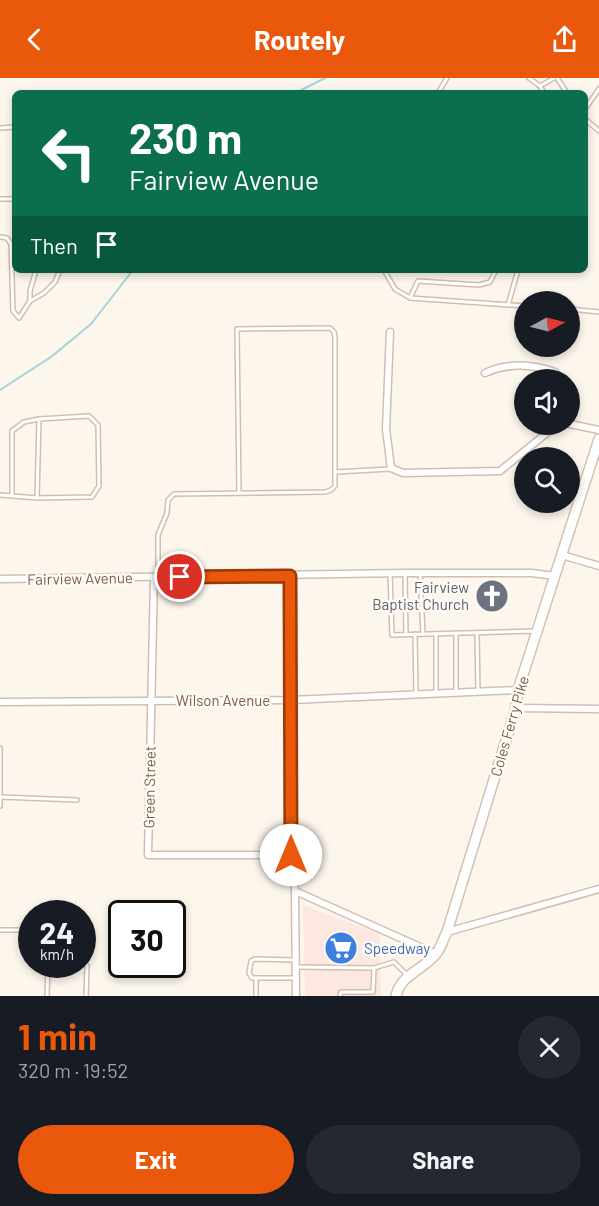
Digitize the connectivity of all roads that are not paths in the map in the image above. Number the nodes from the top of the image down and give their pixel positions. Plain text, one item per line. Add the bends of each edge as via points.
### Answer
1 (529, 78) edge
2 (556, 78) edge
3 (540, 86) junction
4 (599, 89) edge
5 (542, 90) edge
6 (588, 105) edge
7 (588, 121) edge
8 (599, 131) edge
9 (0, 237) edge
10 (35, 273) edge
11 (59, 273) edge
12 (386, 273) edge
13 (494, 273) edge
14 (517, 273) edge
15 (410, 298) junction
16 (30, 302) junction
17 (508, 305) junction
18 (514, 305) edge
19 (580, 310) edge
20 (599, 312) edge
21 (390, 332) dead end
22 (548, 369) edge
23 (485, 373) dead end
24 (39, 419) junction
25 (580, 426) edge
26 (599, 430) edge
27 (544, 435) edge
28 (599, 440) edge
29 (392, 468) junction
30 (336, 472) junction
31 (239, 492) junction
32 (0, 495) edge
33 (12, 495) junction
34 (37, 498) junction
35 (562, 555) junction
36 (599, 566) edge
37 (390, 573) junction
38 (405, 573) junction
39 (420, 573) junction
40 (290, 576) junction
41 (555, 576) junction
42 (156, 577) junction
43 (0, 579) edge
44 (537, 631) junction
45 (436, 633) junction
46 (456, 633) junction
47 (477, 633) junction
48 (406, 634) junction
49 (415, 634) junction
50 (423, 634) junction
51 (518, 690) junction
52 (478, 692) junction
53 (436, 693) junction
54 (456, 693) junction
55 (416, 694) junction
56 (291, 700) junction
57 (151, 701) junction
58 (0, 702) edge
59 (516, 708) junction
60 (599, 709) edge
61 (0, 748) edge
62 (0, 798) edge
63 (77, 800) dead end
64 (0, 806) edge
65 (291, 855) junction
66 (599, 890) edge
67 (295, 891) junction
68 (0, 930) edge
69 (18, 930) edge
70 (447, 932) junction
71 (436, 954) junction
72 (296, 963) junction
73 (374, 968) junction
74 (408, 976) junction
75 (48, 978) edge
76 (87, 978) edge
77 (256, 978) junction
78 (296, 978) junction
79 (47, 996) edge
80 (86, 996) edge
81 (256, 996) edge
82 (296, 996) edge
83 (340, 996) edge
84 (396, 996) edge

1 - 3 lane
2 - 3 lane
3 - 5 lane
4 - 6 lane
7 - 8 lane
9 - 16 lane via 11,244 13,311 19,318
10 - 16 lane
11 - 16 lane via 55,282
12 - 15 lane via 395,290
13 - 15 lane via 490,282 479,285 418,281
14 - 17 lane
15 - 17 lane
17 - 18 lane
19 - 20 lane
21 - 29 street via 386,429
22 - 23 street via 496,368
24 - 33 lane via 24,422 12,431
24 - 34 lane
24 - 34 lane via 89,416 98,425 99,486 92,497
25 - 26 street
27 - 29 street via 500,471 403,473
28 - 35 street, Coles Ferry Pike
29 - 30 lane
30 - 31 lane via 335,486 325,492
30 - 31 lane via 334,332 330,328 237,329
31 - 42 lane via 182,493 168,500 158,535
32 - 33 lane
33 - 34 lane
35 - 36 street
35 - 41 street, Coles Ferry Pike
37 - 38 street, Fairview Avenue
37 - 40 street, Fairview Avenue
37 - 48 lane via 392,635
38 - 39 street, Fairview Avenue
38 - 48 lane
39 - 41 street, Fairview Avenue
39 - 50 lane
40 - 42 street, Fairview Avenue
40 - 56 street
41 - 44 street, Coles Ferry Pike
42 - 43 street, Fairview Avenue
42 - 57 street, Green Street
44 - 47 lane
44 - 51 street, Coles Ferry Pike
45 - 46 lane
45 - 50 lane
45 - 53 lane
46 - 47 lane
46 - 54 lane
47 - 52 lane
48 - 49 lane
49 - 50 lane
49 - 55 lane
51 - 52 street, Wilson Avenue
51 - 59 street, Coles Ferry Pike
52 - 54 street, Wilson Avenue
53 - 54 street, Wilson Avenue
53 - 55 street, Wilson Avenue
55 - 56 street, Wilson Avenue
56 - 57 street, Wilson Avenue
56 - 65 street
57 - 58 street, Wilson Avenue
57 - 65 street, Green Street via 148,855
59 - 60 street
59 - 70 street, Coles Ferry Pike
61 - 62 lane
62 - 63 lane
62 - 64 lane
65 - 67 street
66 - 70 street
67 - 71 street
67 - 72 street
68 - 69 lane
70 - 71 street, Coles Ferry Pike
71 - 74 street, Coles Ferry Pike
72 - 73 lane
72 - 77 lane via 255,959 249,973
72 - 78 street
73 - 74 lane via 394,962
73 - 83 lane via 373,992 340,992
74 - 84 street, Coles Ferry Pike via 398,985
75 - 79 lane
76 - 80 lane
77 - 78 lane
77 - 81 lane
78 - 82 street

